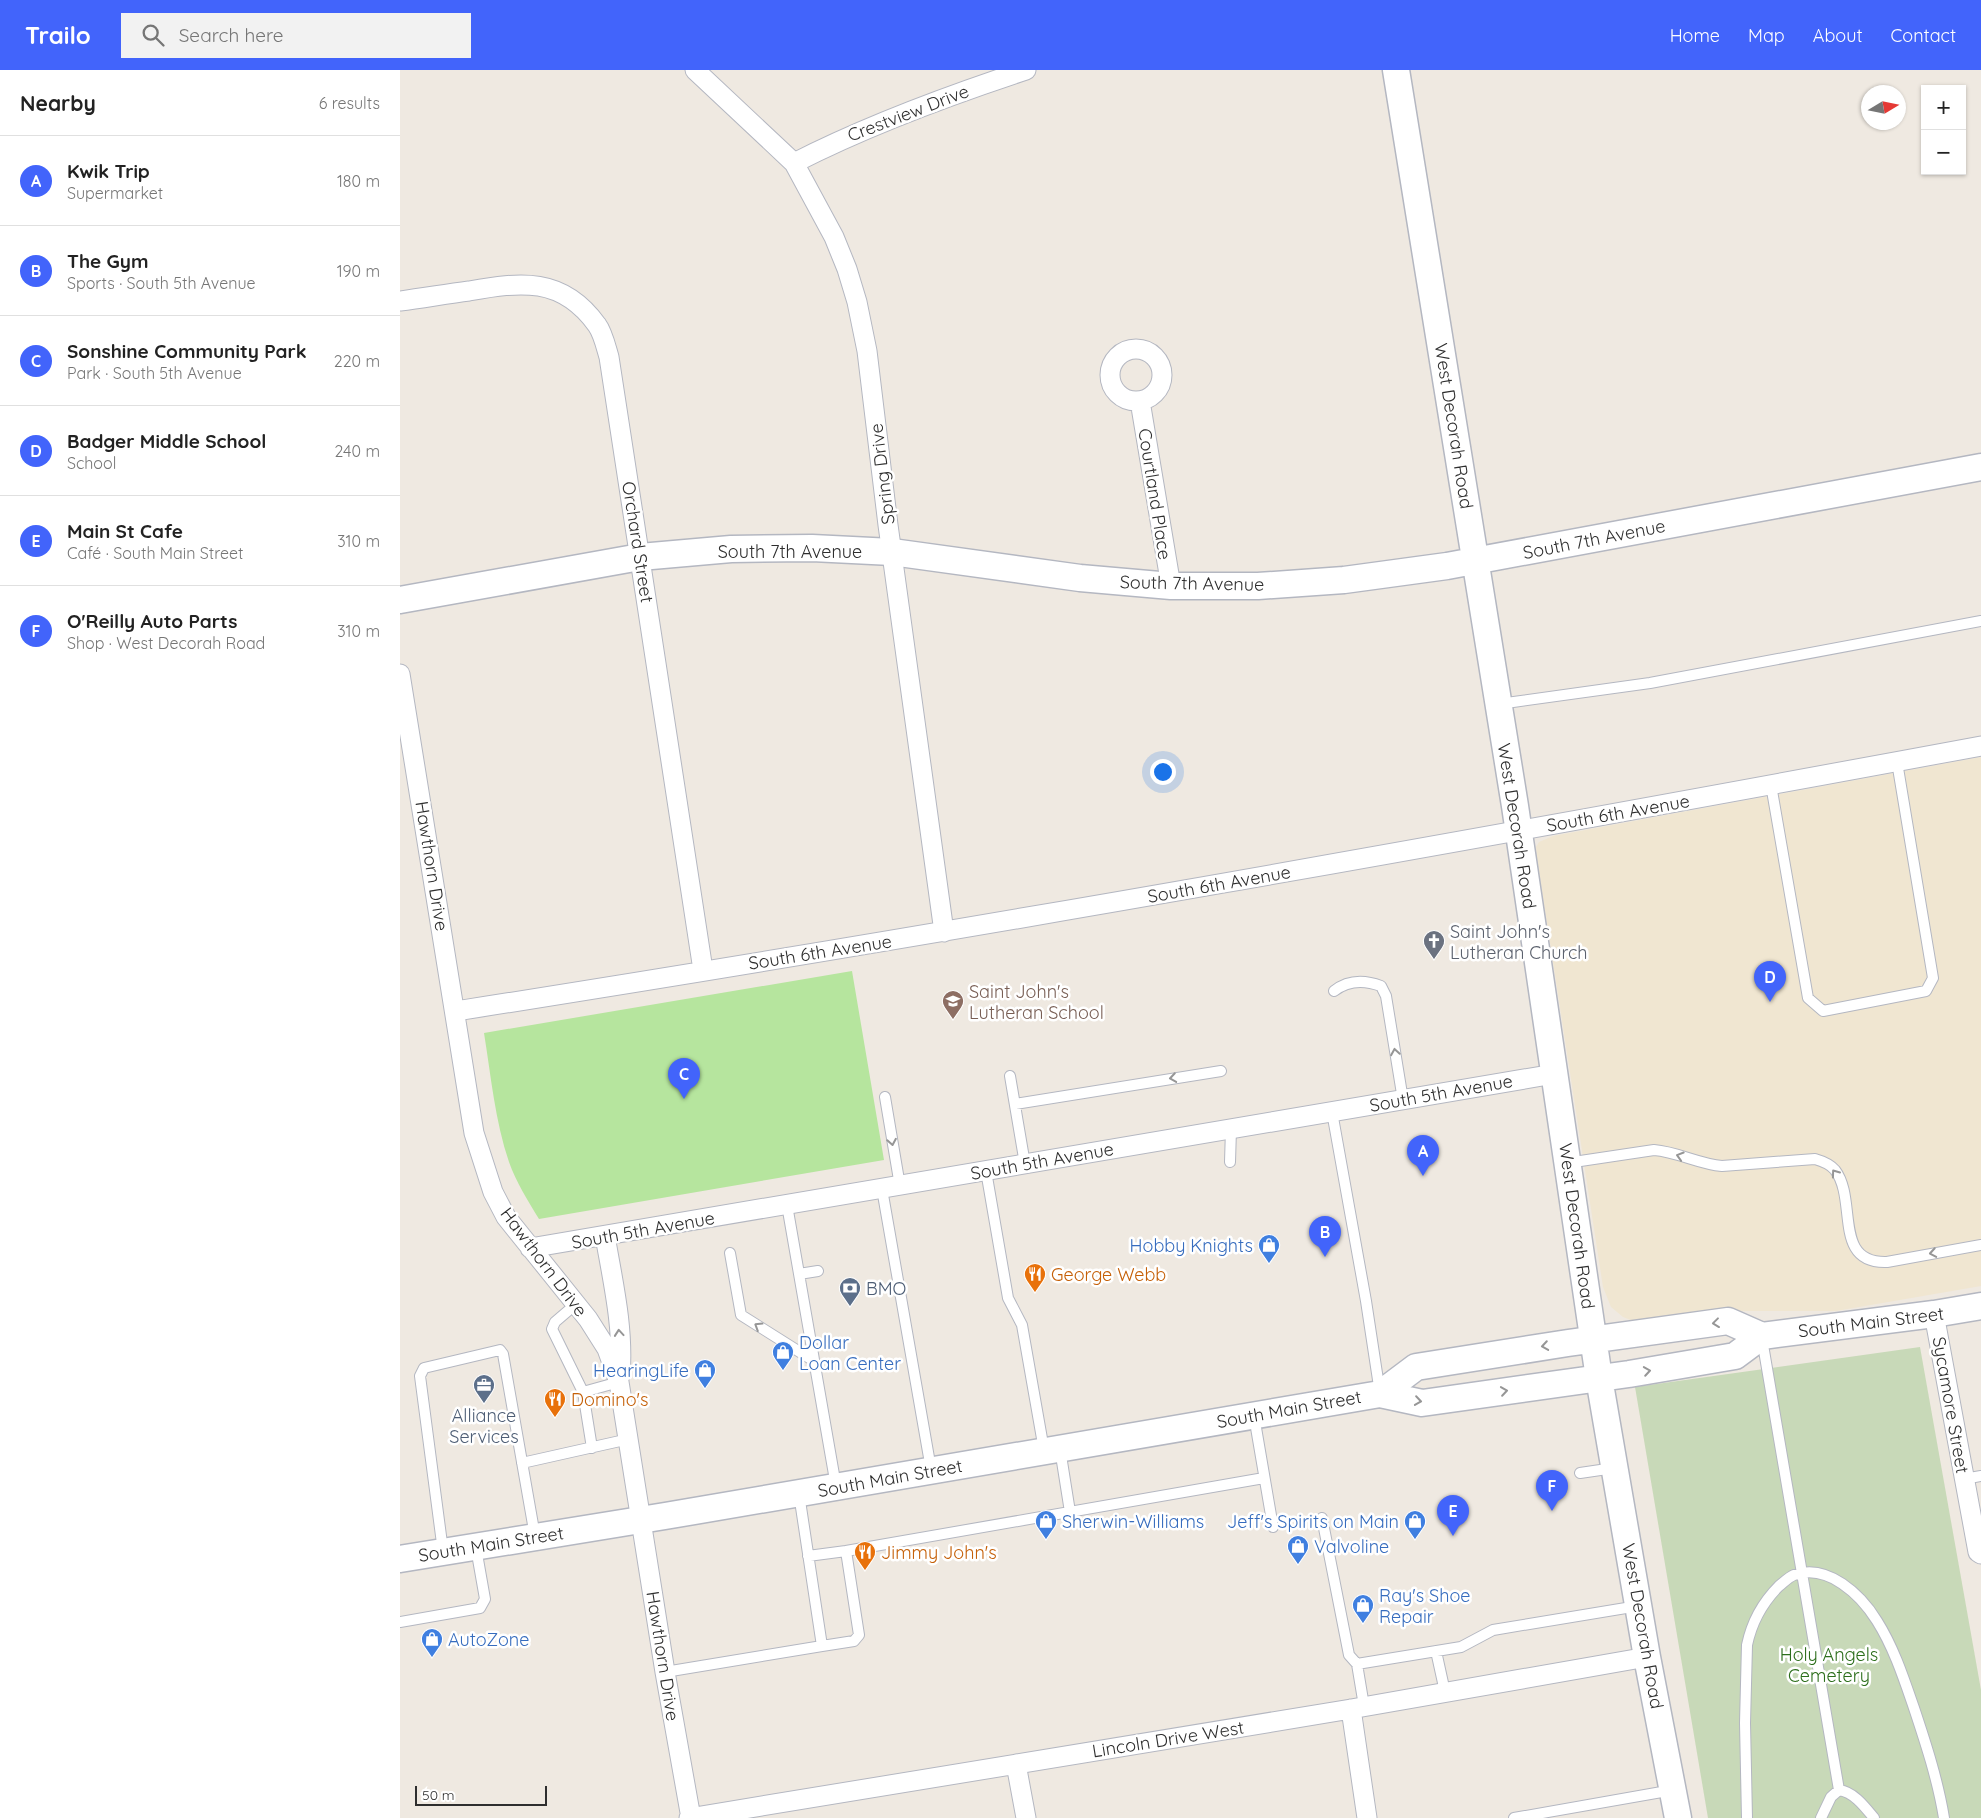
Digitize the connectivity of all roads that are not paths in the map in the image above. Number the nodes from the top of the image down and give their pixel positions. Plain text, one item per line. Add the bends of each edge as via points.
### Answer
1 (695, 70) edge
2 (1026, 70) edge
3 (1396, 70) edge
4 (794, 163) junction
5 (400, 301) edge
6 (1140, 401) dead end
7 (1981, 467) edge
8 (892, 552) junction
9 (640, 557) junction
10 (1476, 561) junction
11 (1170, 586) junction
12 (400, 600) edge
13 (1981, 621) edge
14 (400, 674) edge
15 (1498, 704) junction
16 (1981, 746) edge
17 (1897, 762) junction
18 (1771, 785) junction
19 (1518, 832) junction
20 (944, 932) junction
21 (704, 970) junction
22 (1334, 991) dead end
23 (456, 1011) junction
24 (1222, 1071) dead end
25 (1554, 1074) junction
26 (1010, 1076) dead end
27 (885, 1097) dead end
28 (1403, 1100) junction
29 (1015, 1104) junction
30 (1332, 1112) junction
31 (1231, 1129) junction
32 (1230, 1162) dead end
33 (1567, 1163) junction
34 (1025, 1164) junction
35 (986, 1171) junction
36 (891, 1188) junction
37 (787, 1205) junction
38 (606, 1236) junction
39 (1981, 1245) edge
40 (530, 1248) junction
41 (730, 1253) dead end
42 (818, 1271) dead end
43 (799, 1274) junction
44 (576, 1304) junction
45 (1981, 1306) edge
46 (1934, 1314) junction
47 (1762, 1336) junction
48 (1593, 1339) junction
49 (814, 1361) junction
50 (1599, 1378) junction
51 (620, 1382) junction
52 (583, 1392) junction
53 (1380, 1394) junction
54 (1253, 1415) junction
55 (629, 1439) junction
56 (592, 1448) junction
57 (1052, 1450) junction
58 (522, 1463) junction
59 (1615, 1468) junction
60 (931, 1470) junction
61 (1580, 1474) dead end
62 (1973, 1477) edge
63 (1264, 1478) junction
64 (836, 1487) junction
65 (799, 1493) junction
66 (1070, 1512) junction
67 (1322, 1518) dead end
68 (640, 1520) junction
69 (1273, 1527) dead end
70 (535, 1537) junction
71 (476, 1547) junction
72 (846, 1551) junction
73 (443, 1552) junction
74 (1981, 1554) edge
75 (808, 1556) junction
76 (400, 1559) edge
77 (1802, 1573) junction
78 (1639, 1606) junction
79 (400, 1622) edge
80 (822, 1646) junction
81 (1436, 1651) junction
82 (1647, 1657) junction
83 (1357, 1664) junction
84 (665, 1672) junction
85 (1445, 1692) junction
86 (1358, 1708) junction
87 (1016, 1764) junction
88 (1672, 1790) junction
89 (1839, 1790) junction
90 (690, 1818) edge
91 (1026, 1818) edge
92 (1367, 1818) edge
93 (1514, 1818) edge
94 (1678, 1818) edge
95 (1748, 1818) edge
96 (1821, 1818) edge
97 (1874, 1818) edge
98 (1944, 1818) edge

1 - 4 street, Spring Drive
2 - 4 street, Crestview Drive via 968,89 838,141
3 - 10 street, West Decorah Road
4 - 8 street, Spring Drive via 834,237 857,302 867,350
5 - 9 street, Orchard Street via 509,284 534,284 559,292 580,305 598,326 609,357
6 - 11 street, Courtland Place
7 - 10 street, South 7th Avenue
8 - 9 street, South 7th Avenue via 812,548 731,549
8 - 11 street, South 7th Avenue via 1080,578
8 - 20 street, Spring Drive
9 - 12 street, South 7th Avenue
9 - 21 street, Orchard Street
10 - 11 street, South 7th Avenue via 1344,580 1258,586
10 - 15 street, West Decorah Road
13 - 15 lane via 1650,682
14 - 23 street, Hawthorn Drive
15 - 19 street, West Decorah Road
16 - 17 street, South 6th Avenue
17 - 18 street, South 6th Avenue
17 - 18 lane via 1933,978 1926,991 1823,1012 1808,998
18 - 19 street, South 6th Avenue
19 - 20 street, South 6th Avenue
19 - 25 street, West Decorah Road
20 - 21 street, South 6th Avenue
21 - 23 street, South 6th Avenue
28 -> 22 lane via 1386,996 1381,986 1367,980 1340,986
23 - 40 street, Hawthorn Drive via 474,1132 484,1168 506,1217
24 -> 29 lane
25 - 28 street, South 5th Avenue
25 - 33 street, West Decorah Road
26 - 29 lane
27 -> 36 lane
28 - 30 street, South 5th Avenue
29 - 34 lane
30 - 31 street, South 5th Avenue
30 - 53 lane
31 - 32 lane
31 - 34 street, South 5th Avenue
39 -> 33 lane via 1887,1262 1873,1262 1863,1257 1853,1245 1840,1180 1834,1169 1815,1159 1722,1166 1666,1151 1636,1152
33 - 48 street, West Decorah Road
34 - 35 street, South 5th Avenue
35 - 36 street, South 5th Avenue
35 - 57 lane via 1008,1298 1022,1326
36 - 37 street, South 5th Avenue
36 - 60 lane
37 - 38 street, South 5th Avenue
37 - 43 lane
38 - 40 street, South 5th Avenue
51 -> 38 street via 622,1356
40 - 44 street, Hawthorn Drive
49 -> 41 lane via 740,1315
42 - 43 lane
43 - 49 lane
44 - 51 street, Hawthorn Drive via 606,1349
44 - 52 lane via 555,1322 552,1329
45 - 46 street, South Main Street
46 - 47 street, South Main Street
46 - 62 street, Sycamore Street
47 -> 48 street, South Main Street via 1728,1321
50 -> 47 street, South Main Street via 1736,1356
47 - 77 lane
48 - 50 street, West Decorah Road
48 -> 53 street, South Main Street via 1416,1367
49 - 64 lane
53 -> 50 street, South Main Street via 1422,1403
50 - 59 street, West Decorah Road
51 - 52 lane
51 - 55 street, Hawthorn Drive
52 - 56 lane
53 - 54 street, South Main Street
54 - 57 street, South Main Street
54 - 63 lane
55 - 56 lane
55 - 68 street, Hawthorn Drive
56 - 58 lane
57 - 60 street, South Main Street
57 - 66 lane
58 - 70 lane
58 - 73 lane via 500,1350 424,1368 420,1376
59 - 61 lane
59 - 78 street, West Decorah Road
60 - 64 street, South Main Street
62 - 74 street, Sycamore Street via 1978,1552
63 - 66 lane
63 - 69 lane
64 - 65 street, South Main Street
65 - 68 street, South Main Street
65 - 75 lane
66 - 72 lane
67 - 83 lane via 1349,1655
68 - 70 street, South Main Street
68 - 84 street, Hawthorn Drive
70 - 71 street, South Main Street
71 - 73 street, South Main Street
71 - 79 lane via 485,1599 480,1608
72 - 75 lane
72 - 80 lane via 859,1635 854,1641
73 - 76 street, South Main Street
75 - 80 lane
77 - 89 lane
77 - 95 lane via 1792,1576 1771,1594 1749,1633 1745,1723
77 - 98 lane via 1817,1572 1834,1579 1861,1599 1878,1621 1909,1693 1929,1755
78 - 81 lane via 1492,1630 1461,1647
78 - 82 street, West Decorah Road
80 - 84 lane
81 - 83 lane
81 - 85 lane
82 - 85 street, Lincoln Drive West
82 - 88 street, West Decorah Road
83 - 86 lane
84 - 90 street, Hawthorn Drive
85 - 86 street, Lincoln Drive West
86 - 87 street, Lincoln Drive West
86 - 92 street
87 - 90 street, Lincoln Drive West
87 - 91 street
88 - 93 lane
88 - 94 street, West Decorah Road
89 - 96 lane via 1834,1792
89 - 97 lane via 1857,1799

